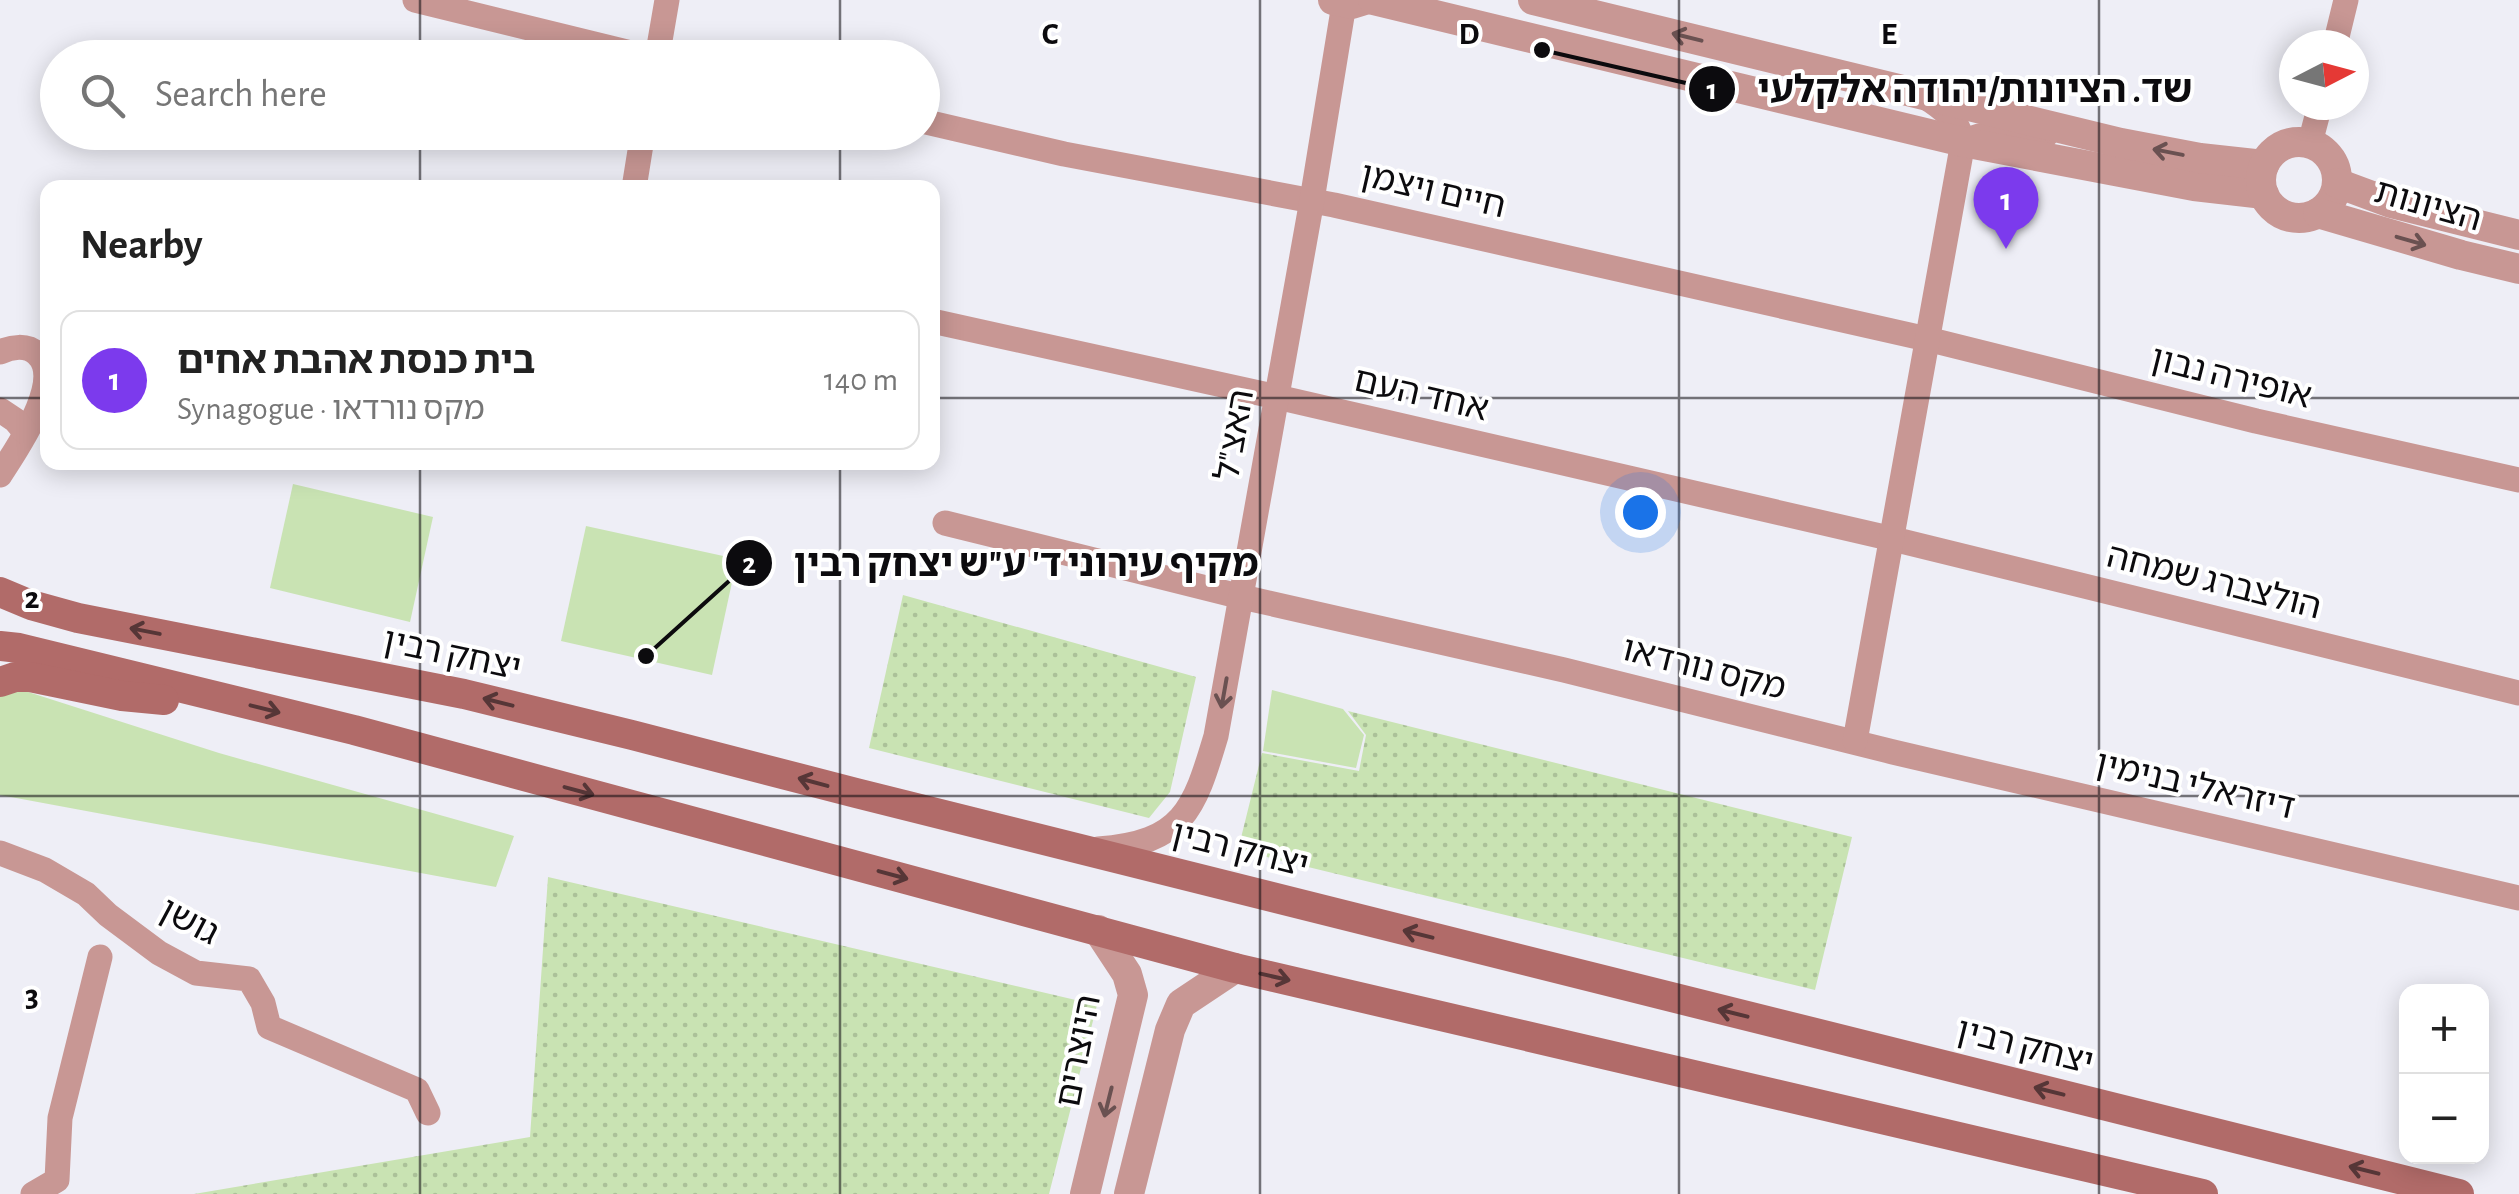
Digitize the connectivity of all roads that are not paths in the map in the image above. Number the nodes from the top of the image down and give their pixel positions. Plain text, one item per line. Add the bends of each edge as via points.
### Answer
1 (415, 0) edge
2 (667, 0) edge
3 (1533, 0) edge
4 (2346, 0) edge
5 (1354, 1) edge
6 (2338, 30) edge
7 (580, 40) edge
8 (658, 40) edge
9 (1918, 92) junction
10 (2316, 120) edge
11 (940, 125) edge
12 (1963, 142) junction
13 (2121, 143) junction
14 (2310, 143) junction
15 (640, 150) edge
16 (635, 180) edge
17 (2264, 180) junction
18 (2338, 183) junction
19 (1312, 200) junction
20 (2318, 213) junction
21 (2519, 235) edge
22 (2519, 269) edge
23 (940, 323) edge
24 (1927, 339) junction
25 (0, 352) edge
26 (40, 356) edge
27 (1278, 397) junction
28 (40, 405) edge
29 (0, 410) edge
30 (25, 432) junction
31 (0, 476) edge
32 (2519, 480) edge
33 (945, 522) dead end
34 (1893, 540) junction
35 (0, 596) edge
36 (1242, 597) junction
37 (0, 625) edge
38 (0, 646) edge
39 (0, 682) edge
40 (2519, 693) edge
41 (225, 699) junction
42 (1855, 741) junction
43 (1077, 848) junction
44 (0, 853) edge
45 (2519, 898) edge
46 (1098, 930) junction
47 (100, 957) dead end
48 (1235, 968) junction
49 (428, 1114) dead end
50 (33, 1194) edge
51 (1085, 1194) edge
52 (1129, 1194) edge
53 (2203, 1194) edge
54 (2459, 1194) edge

1 - 7 street
2 - 8 street
9 -> 3 street
4 - 6 street
5 - 12 street
5 - 19 street, האצ"ל
9 - 12 street via 1955,120
9 - 13 street
10 - 14 street
11 - 19 street, חיים ויצמן
12 - 13 street via 2005,132
12 - 17 street via 2163,180
12 - 24 street
17 -> 13 street via 2200,158
14 - 17 street via 2278,148
14 - 18 street via 2331,158
15 - 16 street
17 - 20 street via 2268,202 2284,215
18 - 20 street
18 - 21 street, הציונות
19 - 24 street, חיים ויצמן
19 - 27 street, האצ"ל
20 -> 22 street, הציונות
23 - 27 street, אחד העם
24 - 32 street, אופירה נבון
24 - 34 street
25 - 26 street via 14,348
27 - 34 street, אחד העם
27 - 36 street, האצ"ל
28 - 30 street
29 - 30 street
30 - 31 street
33 - 36 street, מקס נורדאו
34 - 40 street, הולצברג שמחה
34 - 42 street
35 - 37 main road
43 -> 35 main road, יצחק רבין via 464,694 78,618
36 - 42 street, מקס נורדאו
36 -> 43 street, האצ"ל via 1216,736 1186,814 1149,840
38 - 41 main road
39 - 41 main road via 30,677 148,699
41 -> 46 main road
42 - 45 street, דיזראלי בנימין
54 -> 43 main road, יצחק רבין
44 - 49 street, גושן via 86,894 196,973 249,980 269,1027 417,1090
46 - 48 main road
46 -> 51 street, היוצרים via 1127,974 1132,995
47 - 50 street via 60,1118 57,1180
48 - 52 street via 1181,1004
48 -> 53 main road

